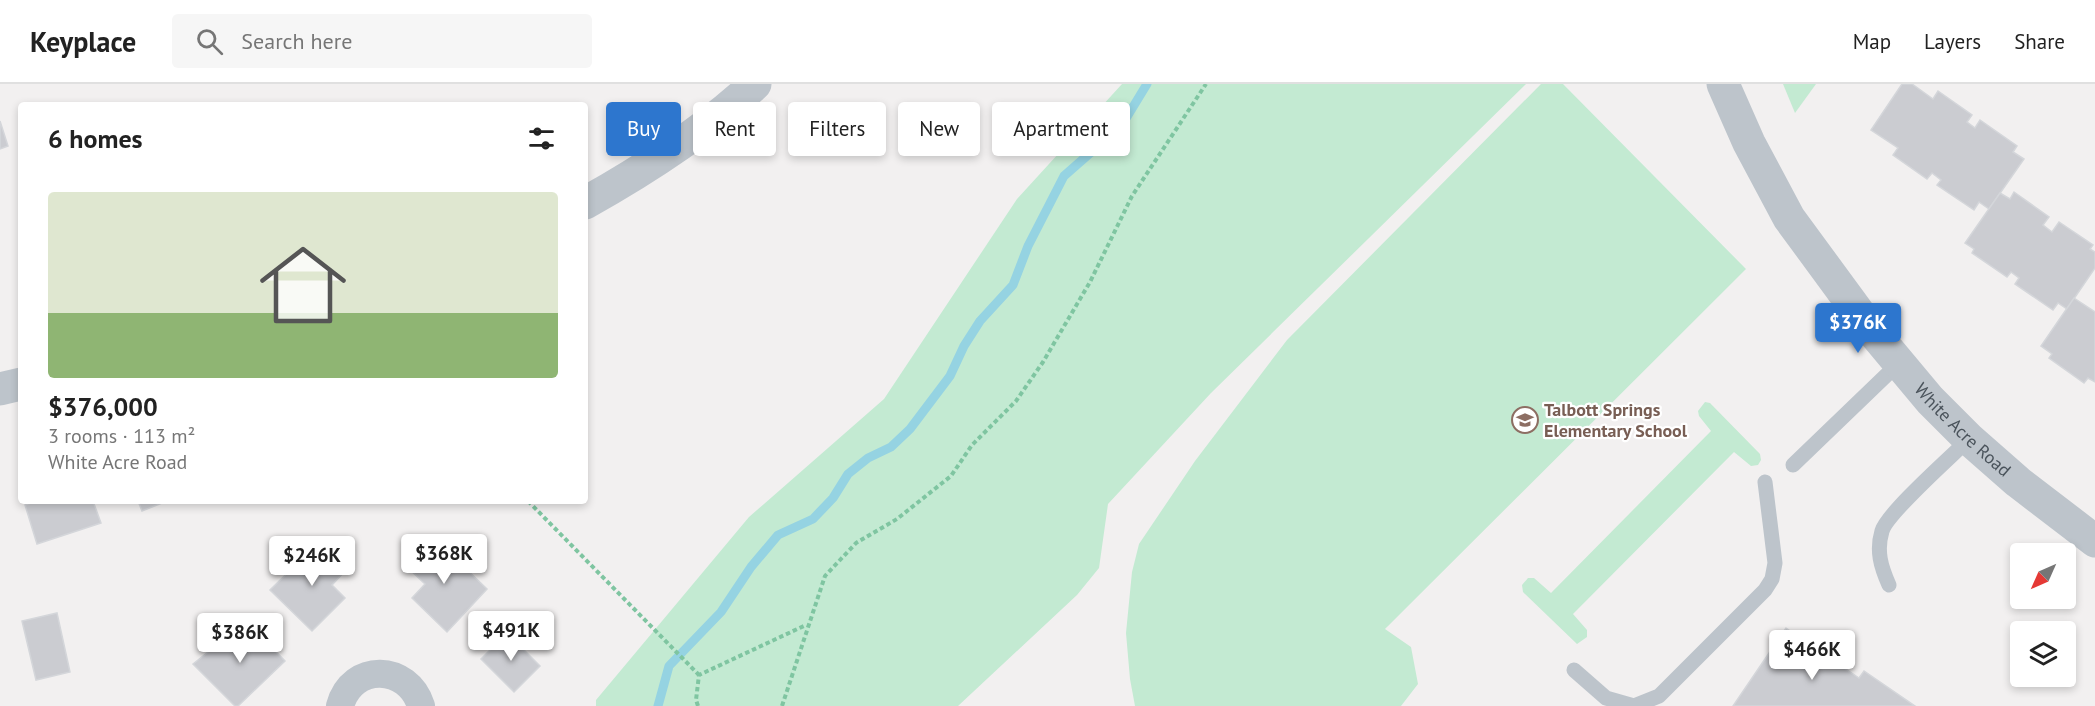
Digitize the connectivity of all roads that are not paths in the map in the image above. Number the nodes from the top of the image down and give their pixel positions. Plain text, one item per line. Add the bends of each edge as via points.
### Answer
1 (755, 84) edge
2 (1723, 84) edge
3 (588, 201) edge
4 (1899, 363) junction
5 (18, 385) edge
6 (0, 389) edge
7 (1969, 439) junction
8 (1793, 465) dead end
9 (1766, 482) dead end
10 (2095, 541) edge
11 (1889, 585) dead end
12 (1574, 670) dead end
13 (340, 706) edge
14 (421, 706) edge

1 - 3 street via 666,153
2 - 4 street, White Acre Road via 1749,144 1789,218
4 - 7 street, White Acre Road
4 - 8 lane
5 - 6 street
7 - 10 street, White Acre Road via 2018,483
7 - 11 lane via 1882,528 1878,552
9 - 12 lane via 1775,563 1772,579 1659,696 1634,706 1606,698
13 - 14 street via 348,688 375,674 393,675 406,682

